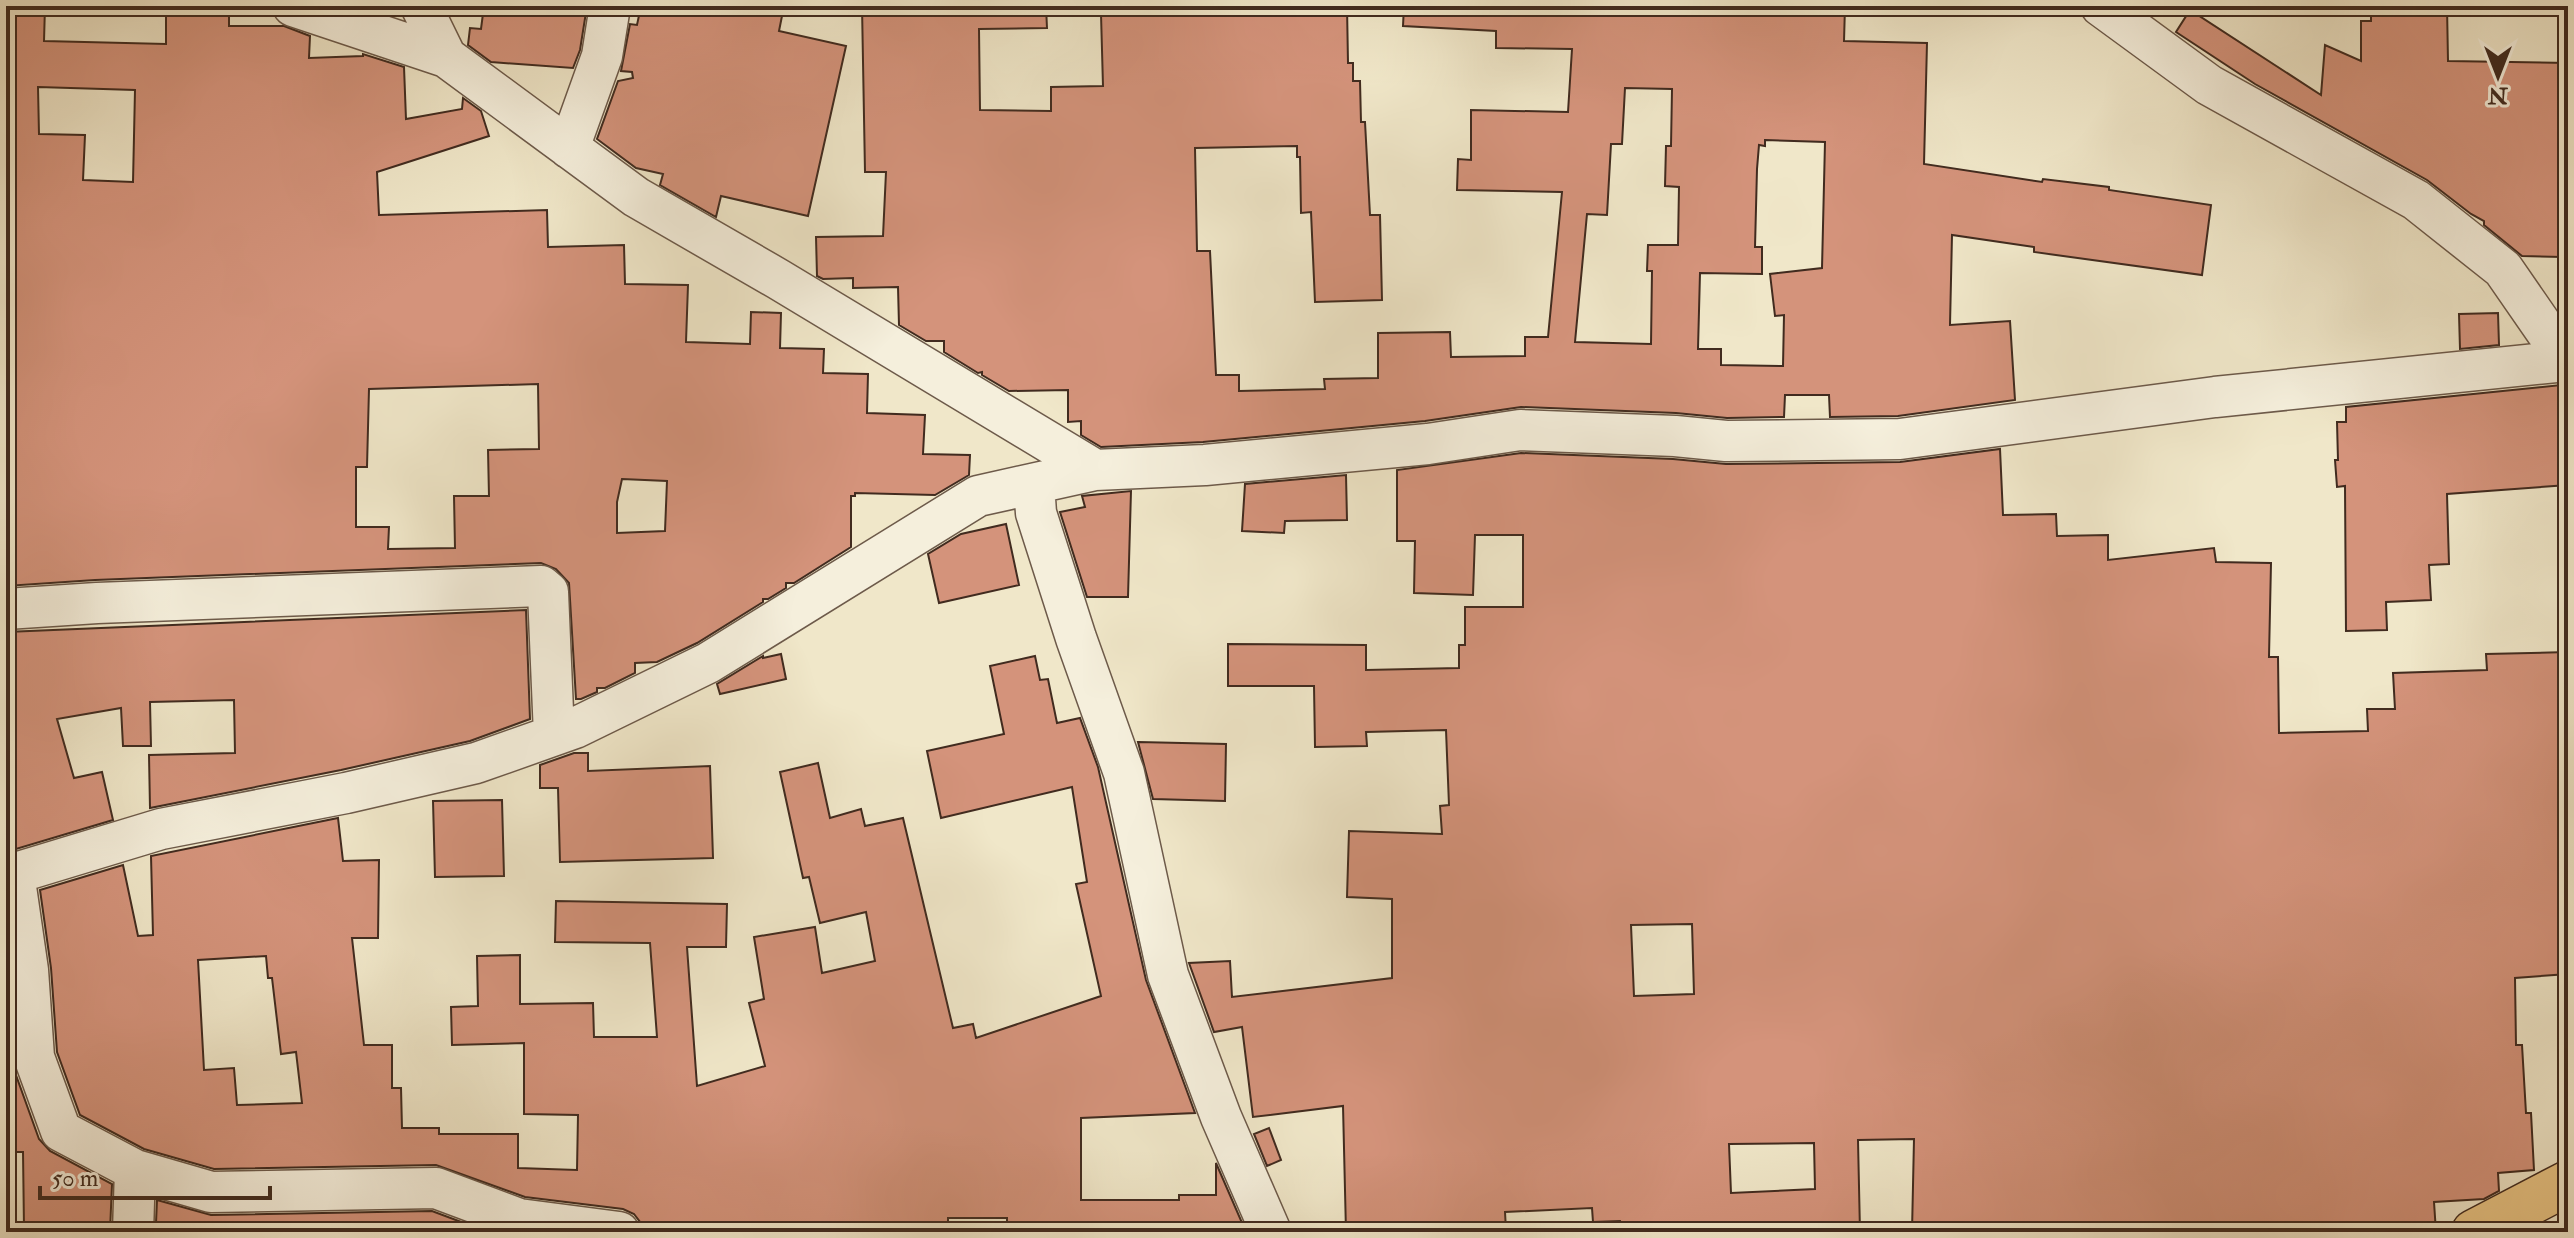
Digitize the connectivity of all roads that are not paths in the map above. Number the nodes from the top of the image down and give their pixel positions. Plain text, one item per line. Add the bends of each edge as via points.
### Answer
1 (293, 6) edge
2 (421, 6) edge
3 (610, 6) edge
4 (2101, 6) edge
5 (446, 57) junction
6 (569, 148) junction
7 (2567, 362) edge
8 (1095, 470) junction
9 (1034, 484) junction
10 (6, 609) edge
11 (554, 735) junction
12 (10, 874) edge
13 (135, 1170) junction
14 (2568, 1183) edge
15 (133, 1232) edge
16 (619, 1232) edge
17 (1271, 1232) edge
18 (2474, 1232) edge

1 - 5 street
2 - 5 street
3 - 6 street via 602,56
4 - 7 street via 2209,85 2416,200 2503,269
5 - 6 street
6 - 8 street via 636,197
7 - 8 street via 2215,397 1900,439 1726,441 1520,430 1205,465
8 - 9 street
9 - 11 street via 978,496 708,663
9 - 17 street via 1036,513 1124,773 1168,975
10 - 11 street via 541,586 548,592
11 - 12 street via 476,763 161,829
12 - 13 street via 28,970 34,1057 61,1131
13 - 15 street
13 - 16 street via 211,1192 436,1188 519,1219
14 - 18 main road

